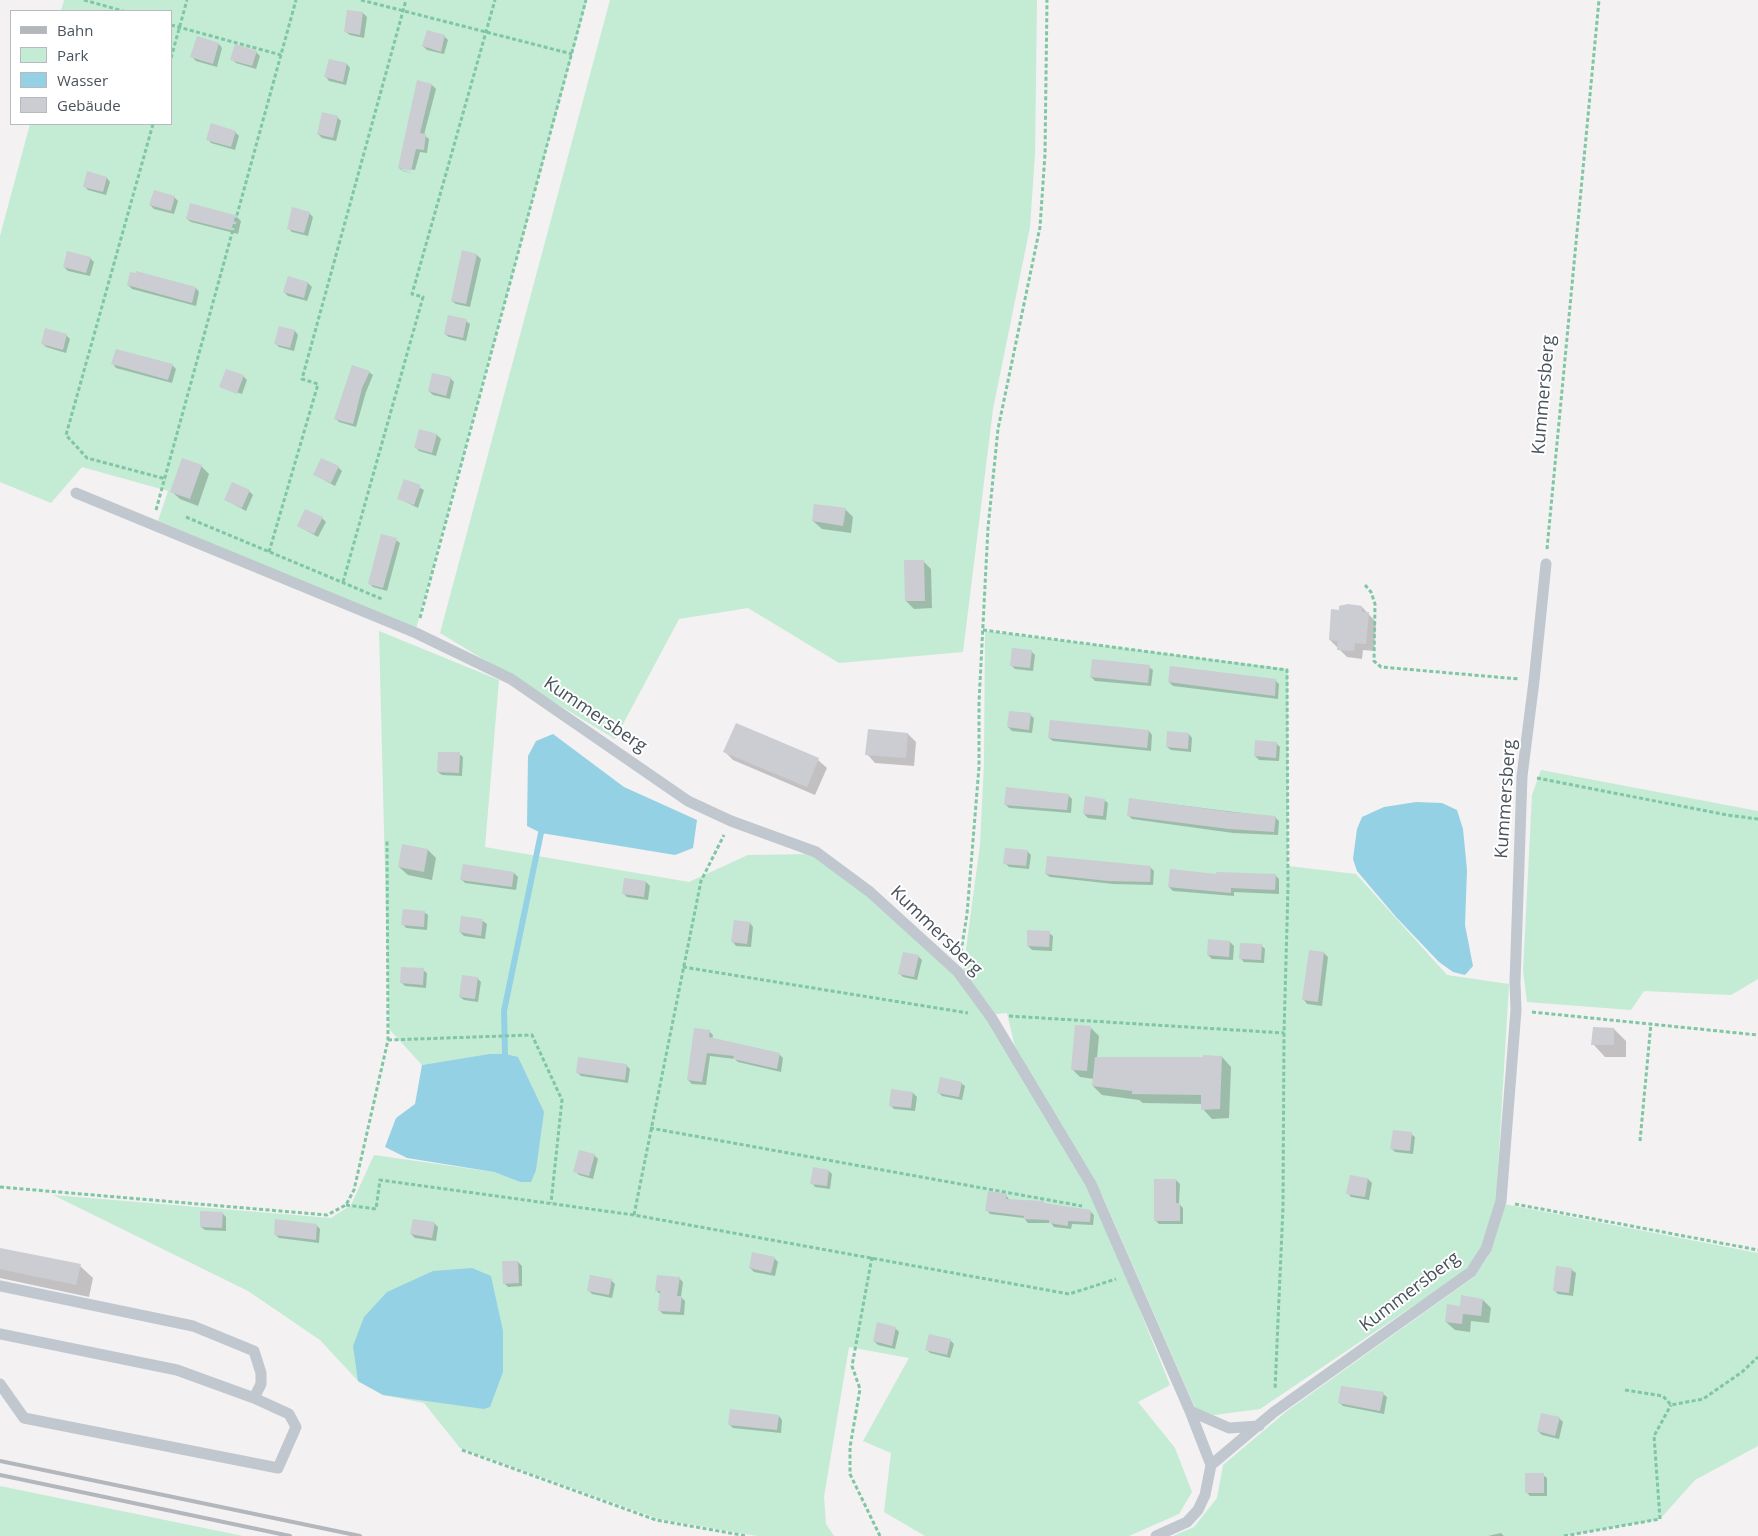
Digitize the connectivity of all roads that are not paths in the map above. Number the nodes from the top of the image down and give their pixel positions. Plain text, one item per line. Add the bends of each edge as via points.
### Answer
1 (76, 493) dead end
2 (1546, 564) road end
3 (0, 1286) edge
4 (0, 1334) edge
5 (0, 1384) edge
6 (254, 1398) junction
7 (1190, 1411) junction
8 (1259, 1426) junction
9 (1211, 1465) junction
10 (1156, 1536) edge

1 - 7 lane, Kummersberg via 416,633 511,679 688,801 731,821 816,852 870,892 958,972 991,1017 1091,1184
2 - 8 lane, Kummersberg via 1522,776 1516,1010 1501,1201 1486,1249 1471,1272 1274,1412
3 - 6 lane via 193,1326 254,1351 261,1373 261,1384
4 - 6 lane via 178,1370
5 - 6 lane via 24,1418 278,1468 296,1427 290,1414
7 - 8 lane via 1230,1428
7 - 9 lane, Kummersberg
8 - 9 lane, Kummersberg
9 - 10 lane via 1205,1495 1198,1510 1187,1522

